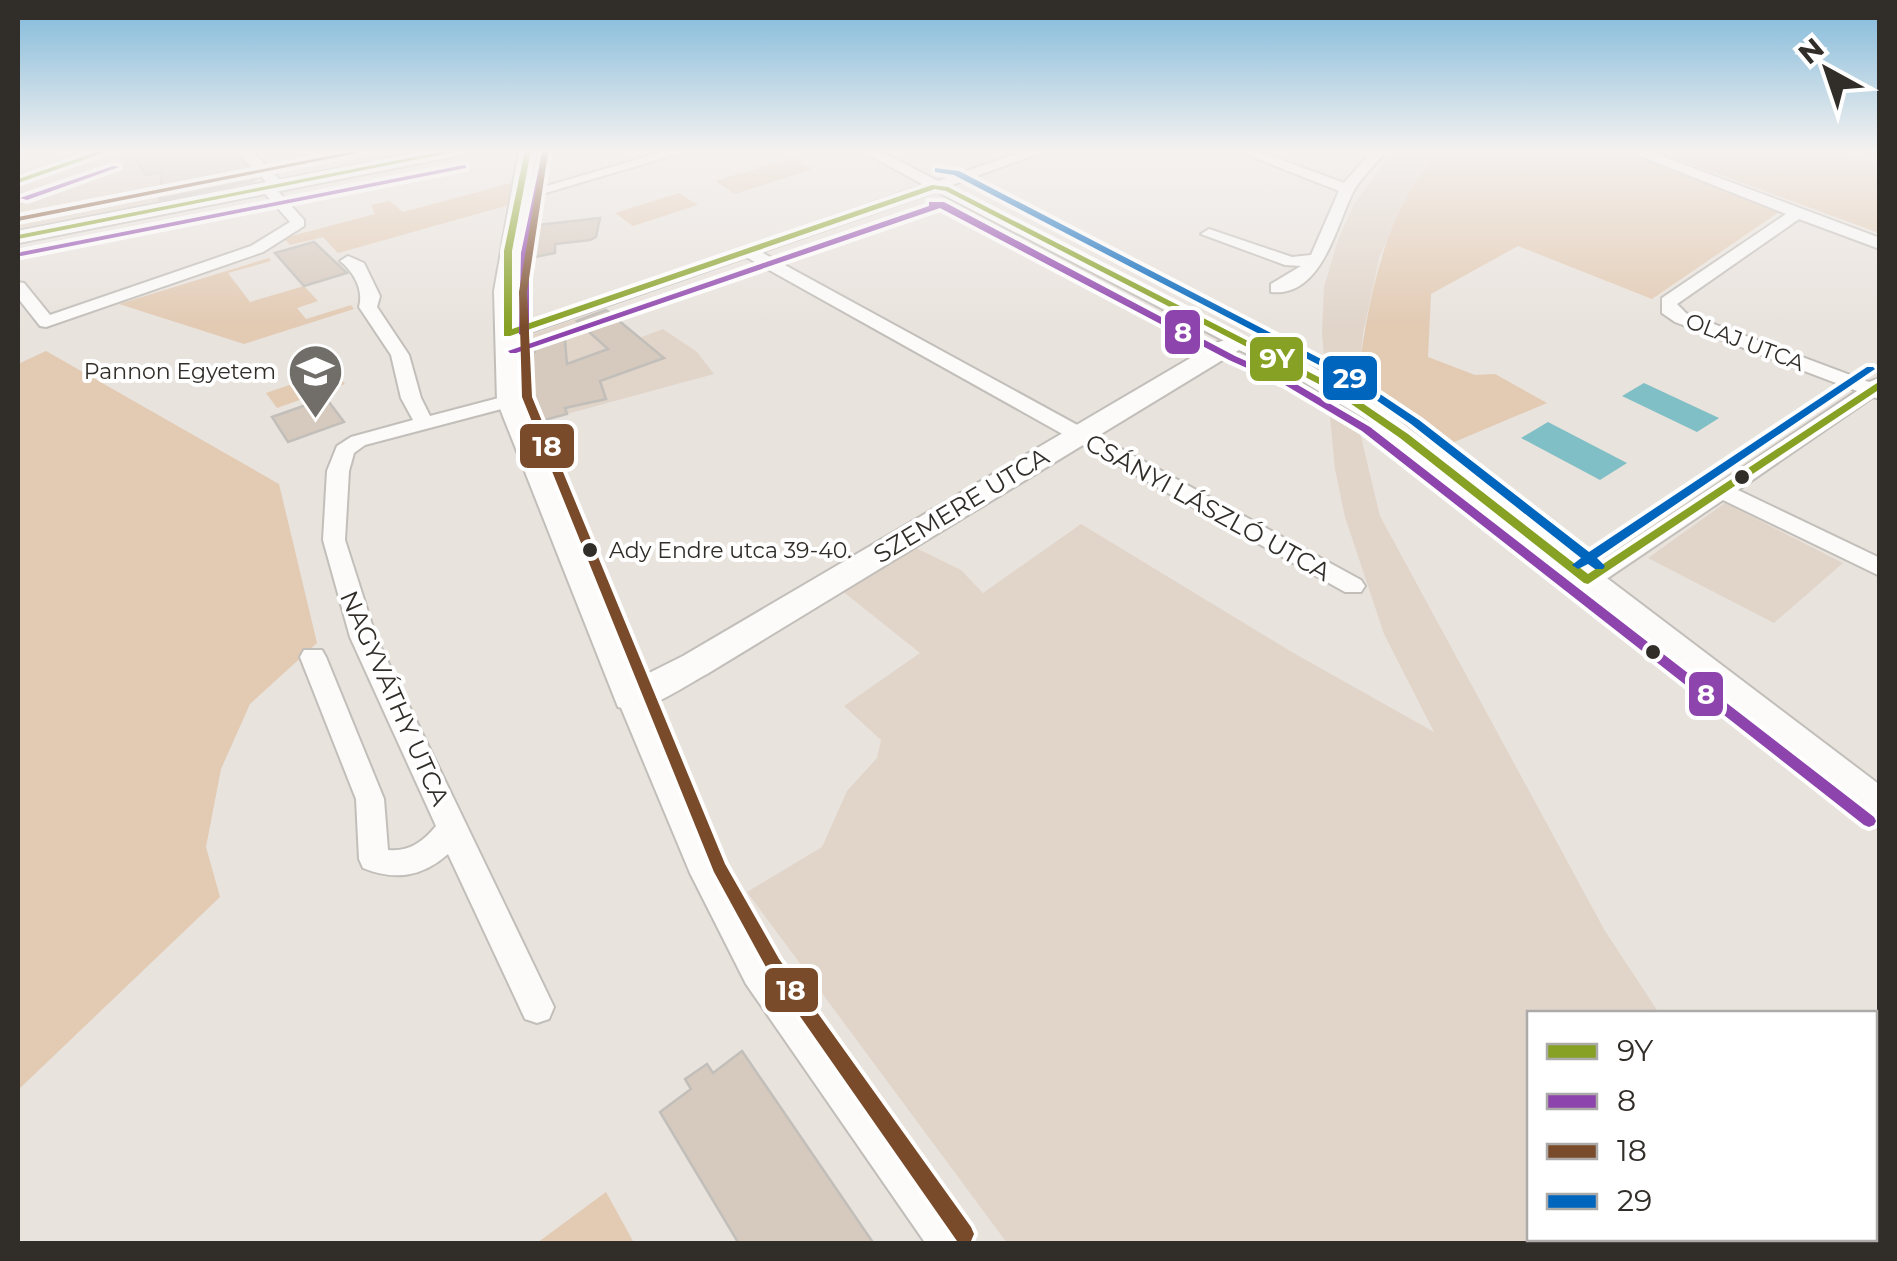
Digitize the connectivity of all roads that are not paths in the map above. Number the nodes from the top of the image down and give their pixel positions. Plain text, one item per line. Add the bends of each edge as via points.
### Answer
1 (161, 209) edge
2 (288, 209) edge
3 (517, 209) edge
4 (872, 209) edge
5 (986, 209) edge
6 (1339, 209) edge
7 (1787, 209) edge
8 (1798, 213) junction
9 (1209, 234) dead end
10 (18, 237) edge
11 (1880, 244) edge
12 (749, 252) junction
13 (1317, 259) junction
14 (348, 262) dead end
15 (18, 286) edge
16 (1276, 288) dead end
17 (506, 334) junction
18 (1240, 342) junction
19 (1876, 389) edge
20 (510, 402) junction
21 (424, 423) junction
22 (1076, 434) junction
23 (1721, 490) junction
24 (1880, 568) edge
25 (1588, 580) junction
26 (1353, 586) dead end
27 (314, 658) dead end
28 (630, 698) junction
29 (1880, 807) edge
30 (451, 828) junction
31 (537, 1007) dead end
32 (950, 1244) edge

1 - 10 main road
2 - 15 street via 299,223 257,249 46,322
3 - 17 main road via 508,252
4 - 12 street
5 - 18 street
6 - 13 street
7 - 8 street
8 - 11 street
8 - 19 street, OLAJ UTCA via 1668,302 1668,309
9 - 13 street via 1291,262
12 - 17 street
12 - 22 street, CSÁNYI LÁSZLÓ UTCA
13 - 16 street
14 - 21 street via 356,264 371,296 368,306 400,355
17 - 20 main road
18 - 22 main road, SZEMERE UTCA
18 - 25 main road via 1376,415
19 - 23 street
20 - 21 street
20 - 28 main road
21 - 30 street, NAGYVÁTHY UTCA via 349,446 338,472 334,540 363,637
22 - 26 street, CSÁNYI LÁSZLÓ UTCA
22 - 28 main road, SZEMERE UTCA via 695,666
23 - 24 street
23 - 25 street
25 - 29 main road
27 - 30 street, NAGYVÁTHY UTCA via 370,799 374,860 409,862 434,849
28 - 32 street via 734,932
30 - 31 street

